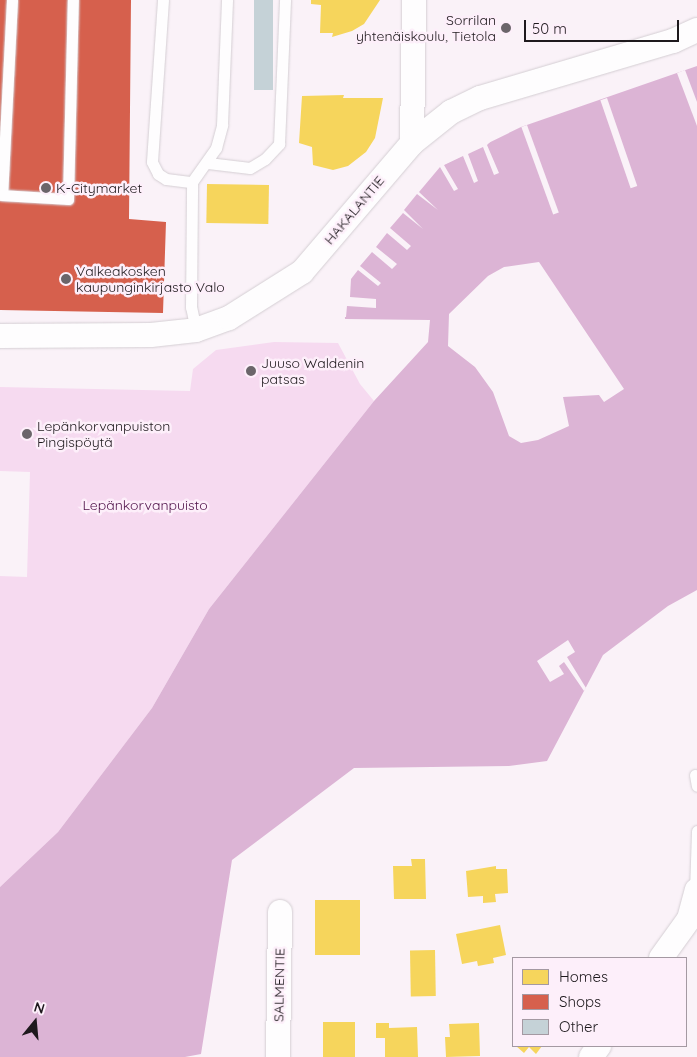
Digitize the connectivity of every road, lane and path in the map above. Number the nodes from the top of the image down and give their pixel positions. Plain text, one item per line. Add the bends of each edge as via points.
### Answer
1 (12, 0) edge
2 (74, 0) edge
3 (163, 0) edge
4 (227, 0) edge
5 (285, 0) edge
6 (414, 0) edge
7 (697, 30) edge
8 (412, 143) junction
9 (208, 162) junction
10 (192, 182) junction
11 (196, 330) junction
12 (0, 336) edge
13 (697, 831) edge
14 (696, 891) edge
15 (280, 912) dead end
16 (693, 922) edge
17 (662, 957) edge
18 (278, 1057) edge

1 - 2 lane via 2,196 68,199
3 - 10 lane via 152,162 158,174 166,179
4 - 9 lane via 222,125
5 - 9 lane via 279,144 265,159 250,168
6 - 8 street
7 - 8 street, HAKALANTIE via 636,52 480,98 451,112
8 - 11 street, HAKALANTIE via 302,272 250,307
9 - 10 lane
10 - 11 lane via 191,307
11 - 12 street, HAKALANTIE via 151,335
13 - 14 lane
14 - 16 street
15 - 18 street, SALMENTIE
16 - 17 street

